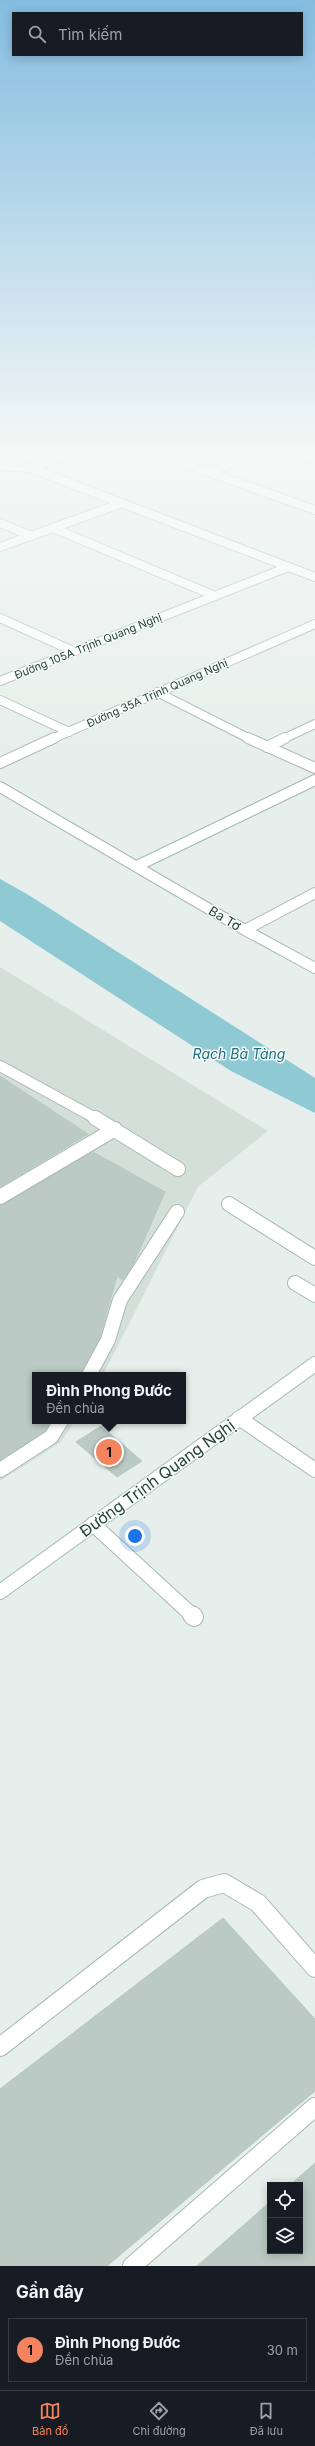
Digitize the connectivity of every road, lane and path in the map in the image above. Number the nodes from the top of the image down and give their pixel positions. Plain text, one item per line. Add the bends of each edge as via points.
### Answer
1 (117, 555) edge
2 (256, 555) edge
3 (288, 567) junction
4 (315, 576) edge
5 (215, 596) junction
6 (0, 618) edge
7 (315, 624) edge
8 (74, 651) junction
9 (0, 681) edge
10 (157, 692) junction
11 (0, 700) edge
12 (315, 724) edge
13 (69, 732) junction
14 (268, 747) junction
15 (0, 763) edge
16 (315, 768) edge
17 (315, 780) edge
18 (0, 786) edge
19 (137, 866) junction
20 (315, 893) edge
21 (245, 930) junction
22 (315, 968) edge
23 (0, 1066) edge
24 (115, 1129) junction
25 (178, 1169) dead end
26 (0, 1197) edge
27 (229, 1204) dead end
28 (177, 1212) dead end
29 (315, 1258) edge
30 (295, 1283) dead end
31 (315, 1296) edge
32 (315, 1364) edge
33 (91, 1372) edge
34 (239, 1418) junction
35 (60, 1424) edge
36 (0, 1470) edge
37 (315, 1470) edge
38 (93, 1524) junction
39 (0, 1592) edge
40 (194, 1617) dead end
41 (315, 1968) edge
42 (0, 2047) edge
43 (315, 2107) edge
44 (132, 2266) edge

1 - 5 street
2 - 3 street
3 - 4 street
3 - 5 street, Đường 105A Trịnh Quang Nghị
5 - 8 street, Đường 105A Trịnh Quang Nghị
6 - 8 street
7 - 10 street, Đường 35A Trịnh Quang Nghị
8 - 9 street, Đường 105A Trịnh Quang Nghị
10 - 13 street, Đường 35A Trịnh Quang Nghị
10 - 14 street via 224,728
11 - 13 street
12 - 14 street
13 - 15 street, Đường 35A Trịnh Quang Nghị
14 - 16 street
17 - 19 street
18 - 19 street, Ba Tơ
19 - 21 street, Ba Tơ
20 - 21 street
21 - 22 street, Ba Tơ
23 - 24 street
24 - 25 street
24 - 26 street
27 - 29 street
28 - 33 street via 120,1300 108,1340
30 - 31 street
32 - 34 street, Đường Trịnh Quang Nghị
34 - 37 street
34 - 38 street, Đường Trịnh Quang Nghị
35 - 36 street via 51,1437
38 - 39 street, Đường Trịnh Quang Nghị
38 - 40 street
41 - 42 street via 258,1903 224,1883 203,1889
43 - 44 street

